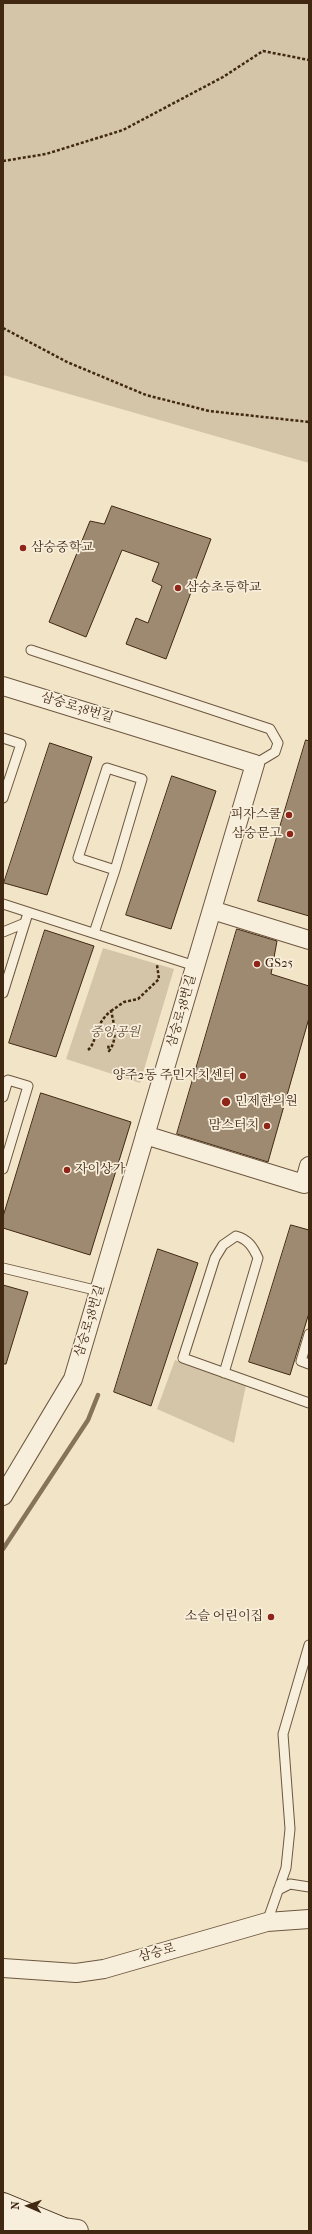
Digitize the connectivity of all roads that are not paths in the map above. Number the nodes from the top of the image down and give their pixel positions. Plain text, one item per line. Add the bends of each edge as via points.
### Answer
1 (31, 650) dead end
2 (3, 686) edge
3 (3, 738) edge
4 (255, 764) junction
5 (3, 798) edge
6 (115, 870) junction
7 (3, 904) edge
8 (212, 910) junction
9 (28, 912) junction
10 (25, 923) junction
11 (3, 932) edge
12 (94, 934) junction
13 (309, 940) edge
14 (195, 966) junction
15 (3, 994) edge
16 (3, 1097) edge
17 (145, 1136) junction
18 (309, 1166) edge
19 (3, 1169) edge
20 (307, 1186) edge
21 (3, 1268) edge
22 (99, 1291) junction
23 (309, 1334) edge
24 (309, 1364) edge
25 (224, 1373) junction
26 (309, 1402) edge
27 (3, 1496) edge
28 (309, 1644) edge
29 (309, 1887) edge
30 (278, 1890) junction
31 (309, 1919) edge
32 (267, 1922) junction
33 (3, 1968) edge
34 (3, 2204) edge
35 (3, 2220) edge
36 (69, 2230) edge

1 - 4 lane via 270,730 278,742 275,752
2 - 4 street, 삼숭로38번길
3 - 5 lane via 22,744
4 - 8 street, 삼숭로38번길
6 - 6 lane via 78,858 107,768 142,779
6 - 12 lane
7 - 9 lane
8 - 13 street
8 - 14 street, 삼숭로38번길
9 - 10 lane
9 - 12 lane
10 - 11 lane
10 - 15 lane
12 - 14 lane
14 - 17 street, 삼숭로38번길
16 - 19 lane via 8,1080 28,1086
17 - 20 street
17 - 22 street, 삼숭로38번길
18 - 20 street
21 - 22 lane
22 - 27 street, 삼숭로38번길 via 73,1379
23 - 24 lane via 300,1361
25 - 25 lane via 183,1358 215,1258 223,1245 236,1236 244,1238 258,1258
25 - 26 lane
28 - 30 lane via 283,1734 290,1829 286,1868
29 - 30 lane via 290,1884
30 - 32 lane
31 - 32 street, 삼숭로
32 - 33 street, 삼숭로 via 104,1969 76,1973
34 - 36 main road
35 - 36 main road

